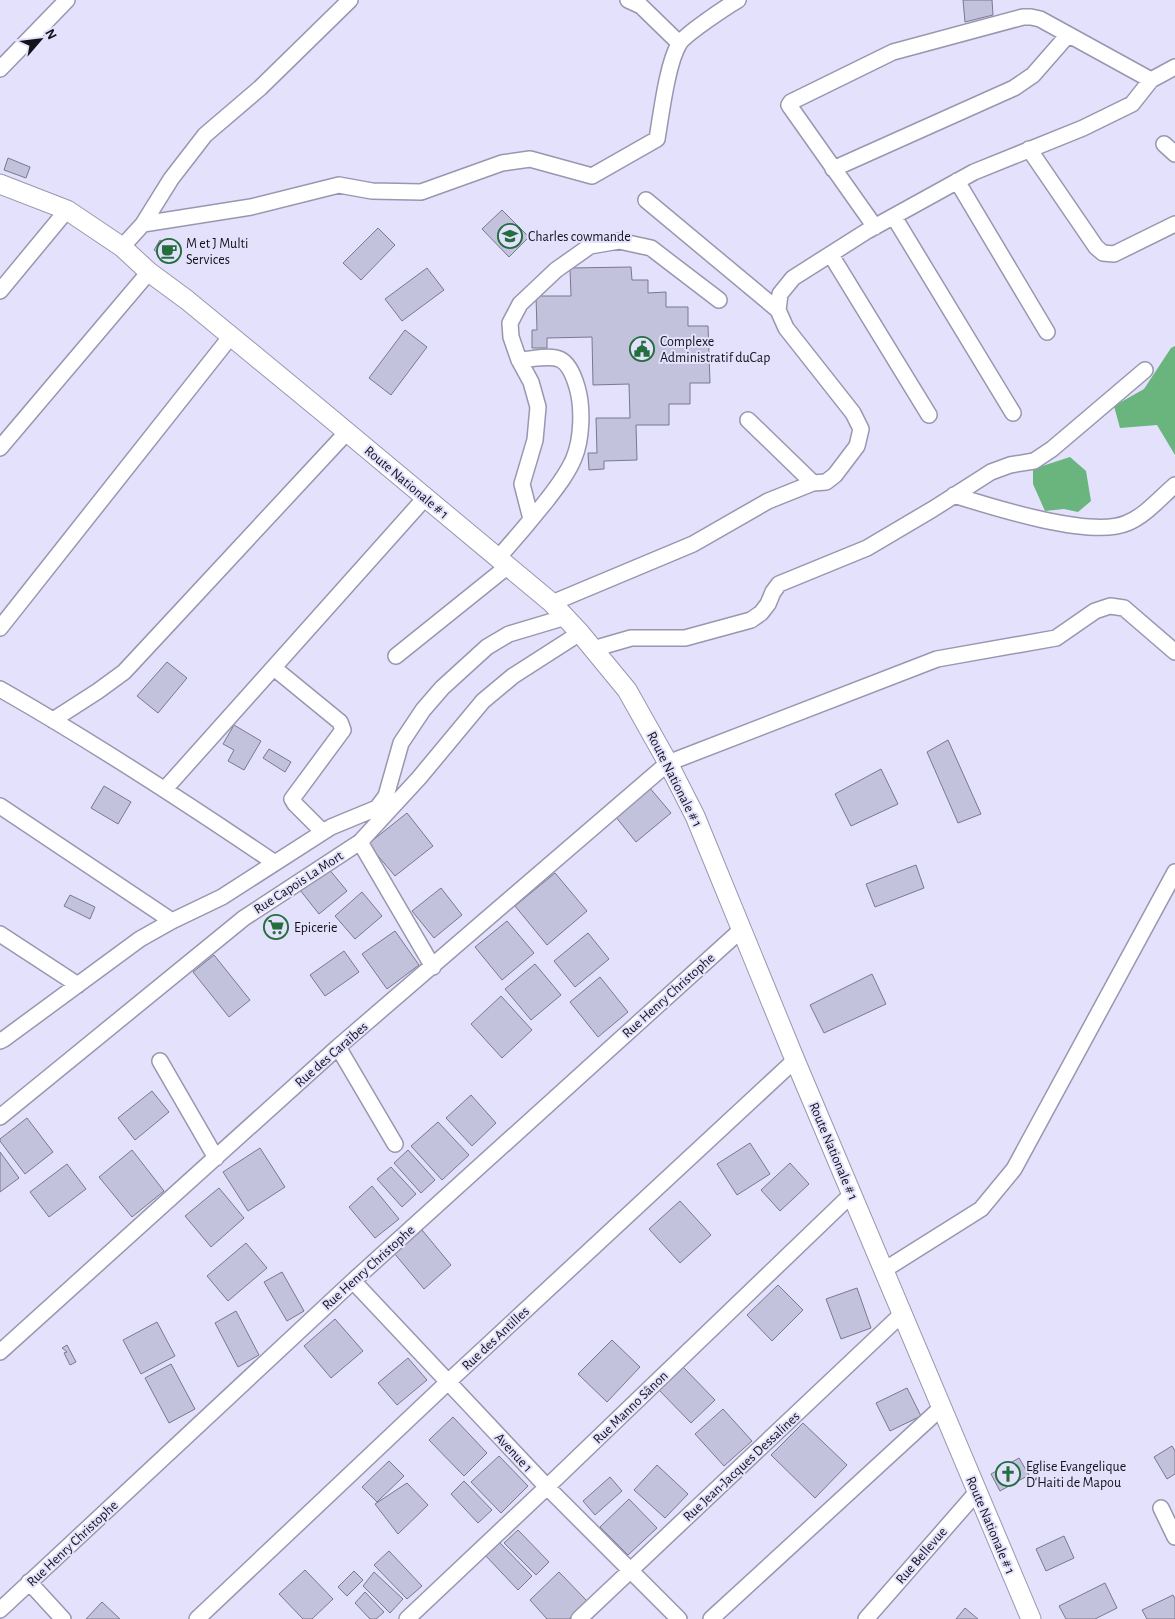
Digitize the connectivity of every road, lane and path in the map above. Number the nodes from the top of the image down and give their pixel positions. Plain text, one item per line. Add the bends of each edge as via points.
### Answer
1 (68, 0) edge
2 (350, 0) edge
3 (628, 0) edge
4 (738, 0) edge
5 (1068, 35) junction
6 (679, 44) junction
7 (1175, 68) edge
8 (0, 69) edge
9 (1150, 80) junction
10 (1029, 149) junction
11 (833, 169) junction
12 (957, 181) junction
13 (0, 184) edge
14 (646, 200) dead end
15 (67, 210) junction
16 (894, 217) junction
17 (143, 224) junction
18 (1175, 224) edge
19 (875, 227) junction
20 (122, 247) junction
21 (831, 255) junction
22 (149, 272) junction
23 (0, 291) edge
24 (719, 300) dead end
25 (778, 310) junction
26 (1047, 332) dead end
27 (231, 336) junction
28 (519, 360) junction
29 (1145, 370) dead end
30 (1013, 413) dead end
31 (929, 415) dead end
32 (748, 420) dead end
33 (347, 432) junction
34 (0, 448) edge
35 (813, 483) junction
36 (1175, 485) edge
37 (954, 496) junction
38 (426, 498) junction
39 (531, 519) junction
40 (503, 562) junction
41 (552, 604) junction
42 (566, 617) junction
43 (0, 628) edge
44 (580, 633) junction
45 (593, 649) junction
46 (1175, 652) edge
47 (396, 656) dead end
48 (274, 668) junction
49 (0, 689) edge
50 (53, 720) junction
51 (668, 763) junction
52 (166, 789) junction
53 (0, 806) edge
54 (323, 832) junction
55 (360, 842) junction
56 (275, 863) junction
57 (1175, 872) edge
58 (172, 921) junction
59 (741, 930) junction
60 (0, 934) edge
61 (433, 967) junction
62 (78, 985) junction
63 (0, 1041) edge
64 (338, 1048) junction
65 (795, 1060) junction
66 (160, 1061) dead end
67 (0, 1117) edge
68 (395, 1144) dead end
69 (216, 1158) junction
70 (852, 1194) junction
71 (884, 1270) junction
72 (353, 1281) junction
73 (903, 1313) junction
74 (0, 1352) edge
75 (448, 1382) junction
76 (942, 1407) junction
77 (547, 1487) junction
78 (977, 1492) junction
79 (1161, 1508) dead end
80 (1175, 1537) edge
81 (629, 1571) junction
82 (29, 1582) junction
83 (0, 1610) edge
84 (64, 1619) edge
85 (197, 1619) edge
86 (406, 1619) edge
87 (579, 1619) edge
88 (679, 1619) edge
89 (712, 1619) edge
90 (866, 1619) edge
91 (1031, 1619) edge

1 - 8 street
2 - 17 street via 260,88 205,135 171,179
3 - 6 street via 641,6
4 - 6 street
5 - 9 street
5 - 11 street via 1033,76 1014,88
5 - 11 street via 1040,19 1023,17 893,52 791,102 789,105
6 - 17 street via 671,67 657,139 592,176 530,159 502,163 421,192 372,191 339,185 251,207
7 - 9 street
9 - 10 street via 1132,104 1084,128
10 - 12 street
10 - 18 street via 1096,248 1103,253 1114,254
11 - 19 street
12 - 16 street
12 - 26 street
13 - 15 main road, Route Nationale # 1
14 - 25 street
15 - 20 main road, Route Nationale # 1
15 - 23 street
16 - 19 street
16 - 30 street
17 - 20 street
19 - 21 street
20 - 22 main road, Route Nationale # 1
21 - 25 street via 793,278 780,294
21 - 31 street
22 - 27 main road, Route Nationale # 1
22 - 34 street
24 - 28 street via 651,248 620,241 590,246 556,270 520,304 510,323 511,338
25 - 35 street via 786,328 853,413 861,429 857,446 835,475 826,482
27 - 33 main road, Route Nationale # 1
27 - 43 street
28 - 39 street via 538,407 535,440 522,484
28 - 39 street via 558,358 568,364 581,399 580,431 574,458
29 - 37 street via 1034,461 991,472
32 - 35 street
33 - 38 main road, Route Nationale # 1
33 - 50 street via 124,672
35 - 41 street via 768,501 693,544
36 - 37 street via 1126,524 1105,528 1064,524
37 - 45 street via 867,548 779,584 761,613 751,620 685,638 631,638
38 - 40 main road, Route Nationale # 1
38 - 48 street
39 - 40 street
40 - 41 main road, Route Nationale # 1
40 - 47 street
41 - 42 main road, Route Nationale # 1
42 - 44 main road, Route Nationale # 1
42 - 54 street via 509,634 487,647 423,710 401,743 386,796 377,808
44 - 45 main road, Route Nationale # 1
44 - 55 street, Rue Capois La Mort via 513,676 483,701 420,778
45 - 51 main road, Route Nationale # 1 via 626,690
46 - 51 street, Rue des Caraïbes via 1124,608 1110,606 1095,611 1056,638 937,659
48 - 52 street
48 - 54 street via 340,722 343,730 292,799
49 - 50 street
50 - 52 street
51 - 59 main road, Route Nationale # 1 via 696,816
51 - 61 street, Rue des Caraïbes
52 - 56 street
53 - 58 street
54 - 56 street
55 - 61 street
55 - 67 street, Rue Capois La Mort via 244,918
56 - 58 street via 222,898
57 - 71 street via 1014,1169 981,1209
58 - 62 street via 140,939
59 - 65 main road, Route Nationale # 1
59 - 72 street, Rue Henry Christophe
60 - 62 street
61 - 64 street, Rue des Caraïbes
62 - 63 street
64 - 68 street
64 - 69 street, Rue des Caraïbes
65 - 70 main road, Route Nationale # 1
65 - 75 street, Rue des Antilles
66 - 69 street
69 - 74 street, Rue des Caraïbes
70 - 71 main road, Route Nationale # 1
70 - 77 street, Rue Manno Sânon
71 - 73 main road, Route Nationale # 1
72 - 75 street, Avenue 1
72 - 82 street, Rue Henry Christophe
73 - 76 main road, Route Nationale # 1
73 - 81 street, Rue Jean-Jacques Dessalines
75 - 77 street, Avenue 1
75 - 85 street, Rue des Antilles
76 - 78 main road, Route Nationale # 1
76 - 89 street
77 - 81 street, Avenue 1
77 - 86 street, Rue Manno Sânon
78 - 90 street, Rue Bellevue
78 - 91 main road, Route Nationale # 1
79 - 80 street
81 - 87 street, Rue Jean-Jacques Dessalines
81 - 88 street, Avenue 1
82 - 83 street, Rue Henry Christophe
82 - 84 street

